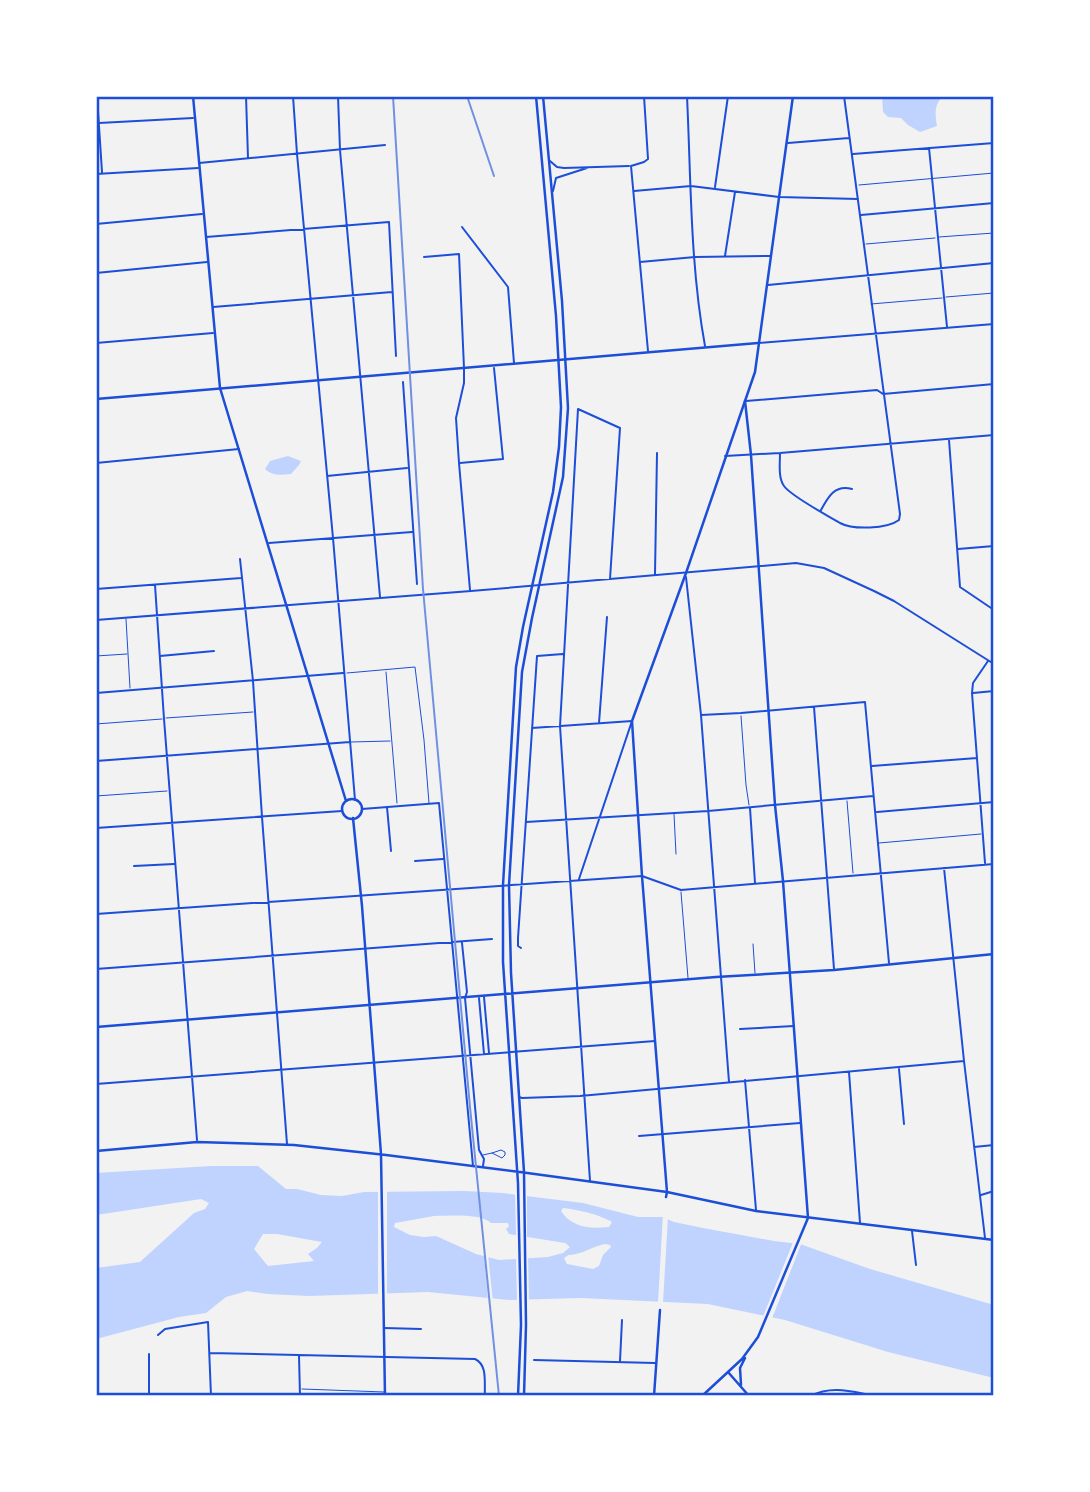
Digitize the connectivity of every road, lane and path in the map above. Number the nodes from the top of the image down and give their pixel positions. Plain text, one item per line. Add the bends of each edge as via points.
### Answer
1 (97, 96) edge
2 (193, 96) edge
3 (246, 96) edge
4 (293, 96) edge
5 (338, 96) edge
6 (536, 96) edge
7 (543, 96) edge
8 (644, 96) edge
9 (687, 96) edge
10 (728, 96) edge
11 (793, 96) edge
12 (844, 96) edge
13 (194, 118) junction
14 (99, 123) junction
15 (850, 138) junction
16 (787, 143) junction
17 (994, 143) edge
18 (385, 145) dead end
19 (929, 148) junction
20 (340, 150) junction
21 (297, 154) junction
22 (852, 154) junction
23 (548, 157) junction
24 (248, 159) junction
25 (198, 163) junction
26 (631, 166) junction
27 (589, 167) junction
28 (199, 168) junction
29 (994, 173) edge
30 (96, 174) edge
31 (102, 174) junction
32 (932, 179) junction
33 (857, 185) junction
34 (691, 186) junction
35 (715, 188) junction
36 (735, 190) junction
37 (633, 191) junction
38 (779, 197) junction
39 (552, 198) junction
40 (858, 199) junction
41 (994, 202) edge
42 (935, 208) junction
43 (203, 214) junction
44 (860, 215) junction
45 (96, 223) edge
46 (346, 225) junction
47 (462, 227) dead end
48 (304, 229) junction
49 (994, 233) edge
50 (205, 237) junction
51 (937, 237) junction
52 (864, 244) junction
53 (771, 256) junction
54 (424, 257) dead end
55 (695, 257) junction
56 (725, 257) junction
57 (208, 262) junction
58 (639, 262) junction
59 (994, 263) edge
60 (941, 267) junction
61 (96, 273) edge
62 (867, 276) junction
63 (767, 285) junction
64 (393, 292) junction
65 (994, 293) edge
66 (353, 295) junction
67 (944, 298) junction
68 (310, 299) junction
69 (871, 304) junction
70 (212, 307) junction
71 (994, 324) edge
72 (947, 328) junction
73 (214, 333) junction
74 (876, 334) junction
75 (96, 343) edge
76 (758, 343) junction
77 (705, 348) junction
78 (648, 352) junction
79 (396, 356) dead end
80 (565, 359) junction
81 (558, 360) junction
82 (514, 363) junction
83 (493, 365) junction
84 (464, 368) junction
85 (360, 377) junction
86 (318, 380) junction
87 (403, 382) dead end
88 (994, 384) edge
89 (220, 388) junction
90 (883, 394) junction
91 (96, 399) edge
92 (745, 401) junction
93 (994, 435) edge
94 (949, 439) junction
95 (890, 443) junction
96 (240, 449) junction
97 (657, 453) dead end
98 (780, 453) junction
99 (751, 455) junction
100 (725, 456) junction
101 (96, 463) edge
102 (459, 463) junction
103 (408, 468) junction
104 (368, 472) junction
105 (327, 476) junction
106 (852, 489) dead end
107 (820, 511) junction
108 (413, 532) junction
109 (374, 535) junction
110 (333, 538) junction
111 (269, 543) junction
112 (994, 546) edge
113 (957, 549) junction
114 (240, 559) dead end
115 (759, 567) junction
116 (686, 573) junction
117 (655, 575) junction
118 (241, 578) junction
119 (610, 579) junction
120 (568, 582) junction
121 (417, 584) dead end
122 (539, 584) junction
123 (155, 585) junction
124 (532, 585) junction
125 (96, 589) edge
126 (471, 591) junction
127 (380, 597) junction
128 (338, 601) junction
129 (287, 604) junction
130 (244, 608) junction
131 (994, 610) edge
132 (158, 615) junction
133 (126, 617) junction
134 (607, 617) dead end
135 (96, 620) edge
136 (214, 651) dead end
137 (129, 653) junction
138 (564, 654) junction
139 (96, 656) edge
140 (160, 656) junction
141 (988, 660) junction
142 (994, 664) edge
143 (386, 670) junction
144 (344, 673) junction
145 (309, 677) junction
146 (253, 681) junction
147 (163, 688) junction
148 (131, 691) junction
149 (994, 691) edge
150 (972, 693) junction
151 (96, 694) edge
152 (814, 707) junction
153 (769, 711) junction
154 (255, 712) junction
155 (741, 713) junction
156 (701, 715) junction
157 (164, 719) junction
158 (632, 721) junction
159 (599, 723) junction
160 (96, 724) edge
161 (560, 726) junction
162 (532, 728) junction
163 (392, 741) junction
164 (351, 742) junction
165 (330, 744) junction
166 (258, 748) junction
167 (167, 755) junction
168 (977, 758) junction
169 (96, 761) edge
170 (871, 766) junction
171 (169, 790) junction
172 (96, 796) edge
173 (874, 796) junction
174 (846, 798) junction
175 (355, 800) junction
176 (346, 801) junction
177 (820, 801) junction
178 (994, 802) edge
179 (429, 803) junction
180 (981, 803) junction
181 (775, 805) junction
182 (398, 806) junction
183 (387, 807) junction
184 (750, 808) junction
185 (362, 809) junction
186 (342, 811) junction
187 (708, 811) junction
188 (876, 812) junction
189 (674, 813) junction
190 (638, 815) junction
191 (262, 817) junction
192 (353, 818) junction
193 (600, 818) junction
194 (566, 820) junction
195 (526, 822) junction
196 (172, 823) junction
197 (96, 828) edge
198 (983, 834) junction
199 (879, 843) junction
200 (391, 850) dead end
201 (676, 854) dead end
202 (444, 859) junction
203 (415, 861) dead end
204 (175, 864) junction
205 (986, 864) junction
206 (994, 864) edge
207 (134, 866) dead end
208 (944, 869) junction
209 (881, 873) junction
210 (853, 875) junction
211 (642, 876) junction
212 (827, 878) junction
213 (579, 880) junction
214 (570, 881) junction
215 (783, 881) junction
216 (522, 884) junction
217 (755, 884) junction
218 (509, 885) junction
219 (503, 886) junction
220 (714, 887) junction
221 (447, 889) junction
222 (681, 890) junction
223 (361, 895) junction
224 (268, 903) junction
225 (178, 909) junction
226 (96, 914) edge
227 (492, 939) dead end
228 (462, 941) junction
229 (452, 942) junction
230 (752, 944) dead end
231 (521, 948) dead end
232 (365, 949) junction
233 (994, 954) edge
234 (273, 956) junction
235 (954, 958) junction
236 (184, 962) junction
237 (890, 965) junction
238 (96, 970) edge
239 (834, 970) junction
240 (789, 973) junction
241 (755, 975) junction
242 (721, 977) junction
243 (688, 980) junction
244 (652, 982) junction
245 (577, 989) junction
246 (509, 994) junction
247 (484, 996) junction
248 (479, 997) junction
249 (457, 998) junction
250 (465, 998) junction
251 (369, 1005) junction
252 (277, 1013) junction
253 (188, 1019) junction
254 (794, 1026) junction
255 (96, 1027) edge
256 (740, 1029) dead end
257 (656, 1041) junction
258 (581, 1047) junction
259 (516, 1051) junction
260 (509, 1052) junction
261 (489, 1053) junction
262 (484, 1054) junction
263 (467, 1055) junction
264 (964, 1061) junction
265 (374, 1063) junction
266 (899, 1068) junction
267 (282, 1070) junction
268 (849, 1072) junction
269 (797, 1076) junction
270 (192, 1077) junction
271 (745, 1080) junction
272 (729, 1082) junction
273 (96, 1084) edge
274 (660, 1087) junction
275 (583, 1095) junction
276 (519, 1097) junction
277 (468, 1100) junction
278 (475, 1100) junction
279 (801, 1123) junction
280 (904, 1124) dead end
281 (749, 1127) junction
282 (663, 1134) junction
283 (639, 1136) dead end
284 (197, 1142) junction
285 (288, 1145) junction
286 (994, 1145) edge
287 (973, 1147) junction
288 (96, 1152) edge
289 (492, 1153) dead end
290 (381, 1154) junction
291 (481, 1155) junction
292 (474, 1167) junction
293 (483, 1167) junction
294 (518, 1171) junction
295 (524, 1172) junction
296 (590, 1181) junction
297 (994, 1191) edge
298 (667, 1192) junction
299 (980, 1195) junction
300 (666, 1197) dead end
301 (756, 1211) junction
302 (807, 1218) junction
303 (860, 1224) junction
304 (912, 1230) junction
305 (985, 1239) junction
306 (994, 1240) edge
307 (916, 1265) dead end
308 (660, 1310) dead end
309 (622, 1320) dead end
310 (383, 1328) junction
311 (421, 1329) dead end
312 (158, 1335) dead end
313 (210, 1353) junction
314 (149, 1354) dead end
315 (299, 1355) junction
316 (746, 1355) junction
317 (384, 1357) junction
318 (534, 1360) dead end
319 (620, 1363) junction
320 (656, 1363) junction
321 (728, 1372) junction
322 (741, 1385) junction
323 (299, 1389) junction
324 (822, 1390) junction
325 (385, 1394) edge
326 (149, 1396) edge
327 (211, 1396) edge
328 (300, 1396) edge
329 (485, 1396) edge
330 (518, 1396) edge
331 (524, 1396) edge
332 (654, 1396) edge
333 (702, 1396) edge
334 (750, 1396) edge
335 (810, 1396) edge
336 (825, 1396) edge
337 (876, 1396) edge

1 - 14 street
2 - 13 main road
3 - 24 street
4 - 21 street
5 - 20 street
6 - 81 main road
7 - 23 main road
8 - 26 street via 648,159
9 - 34 street
10 - 35 street
11 - 16 main road
12 - 15 street
13 - 14 street
13 - 25 main road
14 - 31 street
15 - 16 street
15 - 22 street
16 - 38 main road
17 - 19 street
18 - 20 street
19 - 22 street
19 - 32 street
20 - 21 street
20 - 46 street
21 - 24 street
21 - 48 street
22 - 33 street
23 - 27 street via 557,167
23 - 39 main road
24 - 25 street
25 - 28 main road
26 - 27 street
26 - 37 street
27 - 39 street via 556,178
28 - 31 street
28 - 43 main road
29 - 32 lane
30 - 31 street
32 - 33 lane
32 - 42 street
33 - 40 street
34 - 35 street
34 - 37 street
34 - 55 street
35 - 36 street
36 - 38 street
36 - 56 street
37 - 58 street
38 - 40 street
38 - 53 main road
39 - 80 main road
40 - 44 street
41 - 42 street
42 - 44 street
42 - 51 street
43 - 45 street
43 - 50 main road
44 - 52 street
46 - 48 street
46 - 64 street via 389,222
46 - 66 street
47 - 82 street via 508,287
48 - 50 street
48 - 68 street
49 - 51 lane
50 - 57 main road
51 - 52 lane
51 - 60 street
52 - 62 street
53 - 56 street
53 - 63 main road
54 - 84 street via 459,254
55 - 56 street
55 - 58 street
55 - 77 street
57 - 61 street
57 - 70 main road
58 - 78 street
59 - 60 street
60 - 62 street
60 - 67 street
62 - 63 street
62 - 69 street
63 - 76 main road
64 - 66 street
64 - 79 street
65 - 67 lane
66 - 68 street
66 - 85 street
67 - 69 lane
67 - 72 street
68 - 70 street
68 - 86 street
69 - 74 street
70 - 73 main road
71 - 72 street
72 - 74 street
73 - 75 street
73 - 89 main road
74 - 76 street
74 - 90 street
76 - 77 main road
76 - 92 main road
77 - 78 main road
78 - 80 main road
80 - 81 main road
80 - 122 main road via 568,408 563,477
81 - 82 main road
81 - 124 main road via 557,464
82 - 83 main road
83 - 84 main road
83 - 102 street via 503,458
84 - 85 main road
84 - 102 street via 456,418
85 - 86 main road
85 - 104 street
86 - 89 main road
86 - 105 street
87 - 103 street
88 - 90 street
89 - 91 main road
89 - 96 main road
90 - 92 street via 877,390
90 - 95 street
92 - 99 main road
92 - 100 main road
93 - 94 street
94 - 95 street
94 - 113 street
95 - 98 street
95 - 107 street via 899,520 893,525 850,527
96 - 101 street
96 - 111 main road
97 - 117 street
98 - 99 street
98 - 107 street via 785,487
99 - 100 street
99 - 115 main road
100 - 116 main road
102 - 126 street
103 - 104 street
103 - 108 street
104 - 105 street
104 - 109 street
105 - 110 street
106 - 107 street via 835,489
108 - 109 street
108 - 121 street
109 - 110 street
109 - 127 street
110 - 111 street
110 - 128 street
111 - 129 main road
112 - 113 street
113 - 131 street via 960,587
114 - 118 street
115 - 116 street
115 - 141 street via 796,563 824,568 894,601
115 - 153 main road
116 - 117 street
116 - 156 street
116 - 158 main road
117 - 119 street
118 - 123 street
118 - 130 street
119 - 120 street
119 - 120 street via 620,428 578,409
120 - 122 street
120 - 138 street
122 - 124 street
122 - 218 main road via 522,672
123 - 125 street
123 - 132 street
124 - 126 street
124 - 219 main road via 515,677
126 - 127 street
127 - 128 street
128 - 129 street
128 - 144 street
129 - 130 street
129 - 145 main road
130 - 132 street
130 - 146 street
132 - 133 street
132 - 140 street
133 - 135 street
133 - 137 lane
134 - 159 street
136 - 140 street
137 - 139 lane
137 - 148 lane
138 - 161 street
138 - 162 street via 537,656
140 - 147 street
141 - 142 street
141 - 150 street
143 - 144 lane
143 - 163 lane
143 - 179 lane via 415,667
144 - 145 street
144 - 164 street
145 - 146 street
145 - 165 main road
146 - 147 street
146 - 154 street
147 - 148 street
147 - 157 street
148 - 151 street
149 - 150 street
150 - 168 street
152 - 153 street
152 - 170 street via 865,702
152 - 177 street
153 - 155 street
153 - 181 main road
154 - 157 lane
154 - 166 street
155 - 156 street
155 - 184 lane
156 - 187 street
157 - 160 lane
157 - 167 street
158 - 159 street
158 - 190 main road
158 - 193 street
159 - 161 street
161 - 162 street
161 - 194 street
162 - 195 street
163 - 164 lane
163 - 182 lane
164 - 165 street
164 - 175 street
165 - 166 street
165 - 176 main road
166 - 167 street
166 - 191 street
167 - 169 street
167 - 171 street
168 - 170 street
168 - 180 street
170 - 173 street
171 - 172 lane
171 - 196 street
173 - 174 street
173 - 188 street
174 - 177 street
174 - 210 lane
175 - 176 main road
175 - 185 main road
176 - 186 main road
177 - 181 street
177 - 212 street
178 - 180 street
179 - 182 street
179 - 202 street via 439,803
180 - 188 street
180 - 198 street
181 - 184 street
181 - 215 main road
182 - 183 street
183 - 185 street
183 - 200 street
184 - 187 street
184 - 217 street
185 - 192 main road
186 - 191 street
186 - 192 main road
187 - 189 street
187 - 220 street
188 - 199 street
189 - 190 street
189 - 201 lane
190 - 193 street
190 - 211 main road
191 - 196 street
191 - 224 street
192 - 223 main road
193 - 194 street
193 - 213 street
194 - 195 street
194 - 214 street
195 - 216 street
196 - 197 street
196 - 204 street
198 - 199 lane
198 - 205 street
199 - 209 street
202 - 203 street
202 - 221 street
204 - 207 street
204 - 225 street
205 - 206 street
205 - 208 street
208 - 209 street
208 - 235 street
209 - 210 street
209 - 237 street
210 - 212 street
211 - 213 street
211 - 222 street
211 - 244 main road
212 - 215 street
212 - 239 street
213 - 214 street
214 - 216 street
214 - 245 street
215 - 217 street
215 - 240 main road
216 - 218 street
216 - 231 street
217 - 220 street
218 - 219 street
218 - 246 main road
219 - 221 street
219 - 246 main road via 503,950
220 - 222 street
220 - 242 street
221 - 223 street
221 - 229 street
222 - 243 lane
223 - 224 street
223 - 232 main road
224 - 225 street
224 - 234 street
225 - 226 street
225 - 236 street
227 - 228 street
228 - 229 street
228 - 250 street
229 - 232 street
229 - 249 street
230 - 241 lane
232 - 234 street
232 - 251 main road
233 - 235 main road
234 - 236 street
234 - 252 street
235 - 237 main road
235 - 264 street
236 - 238 street
236 - 253 street
237 - 239 main road
239 - 240 main road
240 - 241 main road
240 - 254 main road
241 - 242 main road
242 - 243 main road
242 - 272 street
243 - 244 main road
244 - 245 main road
244 - 257 main road
245 - 246 main road
245 - 258 street
246 - 247 main road
246 - 259 main road
246 - 260 main road
247 - 248 main road
247 - 261 street
248 - 250 main road
248 - 262 street
249 - 250 main road
249 - 251 main road
249 - 263 street
250 - 263 street
251 - 252 main road
251 - 265 main road
252 - 253 main road
252 - 267 street
253 - 255 main road
253 - 270 street
254 - 256 street
254 - 269 main road
257 - 258 street
257 - 274 main road
258 - 259 street
258 - 275 street
259 - 260 street
259 - 276 main road
260 - 261 street
260 - 294 main road
261 - 262 street
262 - 263 street
263 - 265 street
263 - 277 street
263 - 278 street
264 - 266 street
264 - 287 street
265 - 267 street
265 - 290 main road
266 - 268 street
266 - 280 street
267 - 270 street
267 - 285 street
268 - 269 street
268 - 303 street
269 - 271 street
269 - 279 main road
270 - 273 street
270 - 284 street
271 - 272 street
271 - 281 street
272 - 274 street
274 - 275 street
274 - 282 main road
275 - 276 street
275 - 296 street
276 - 295 main road
277 - 278 street
277 - 292 street
278 - 291 street
279 - 281 street
279 - 302 main road
281 - 282 street
281 - 301 street
282 - 283 street
282 - 298 main road
284 - 285 main road
284 - 288 main road
285 - 290 main road
286 - 287 street
287 - 299 street
289 - 291 lane
290 - 292 main road
290 - 310 main road
291 - 293 street
292 - 293 main road
293 - 294 main road
294 - 295 main road
294 - 330 main road
295 - 296 main road
295 - 331 main road
296 - 298 main road
297 - 299 street
298 - 300 main road
298 - 301 main road
299 - 305 street
301 - 302 main road
302 - 303 main road
302 - 316 main road via 766,1321
303 - 304 main road
304 - 305 main road
304 - 307 street
305 - 306 main road
308 - 320 main road
309 - 319 street
310 - 311 street
310 - 317 main road
312 - 313 street via 164,1329 208,1322
313 - 315 street
313 - 327 street
314 - 326 street
315 - 317 street
315 - 323 street
316 - 321 main road
316 - 322 main road via 740,1368
317 - 325 main road
317 - 329 street via 475,1359 483,1367
318 - 319 street
319 - 320 street
320 - 332 main road
321 - 322 main road
321 - 333 main road
322 - 334 main road
323 - 325 lane
323 - 328 street
324 - 335 street
324 - 336 street
324 - 337 street

